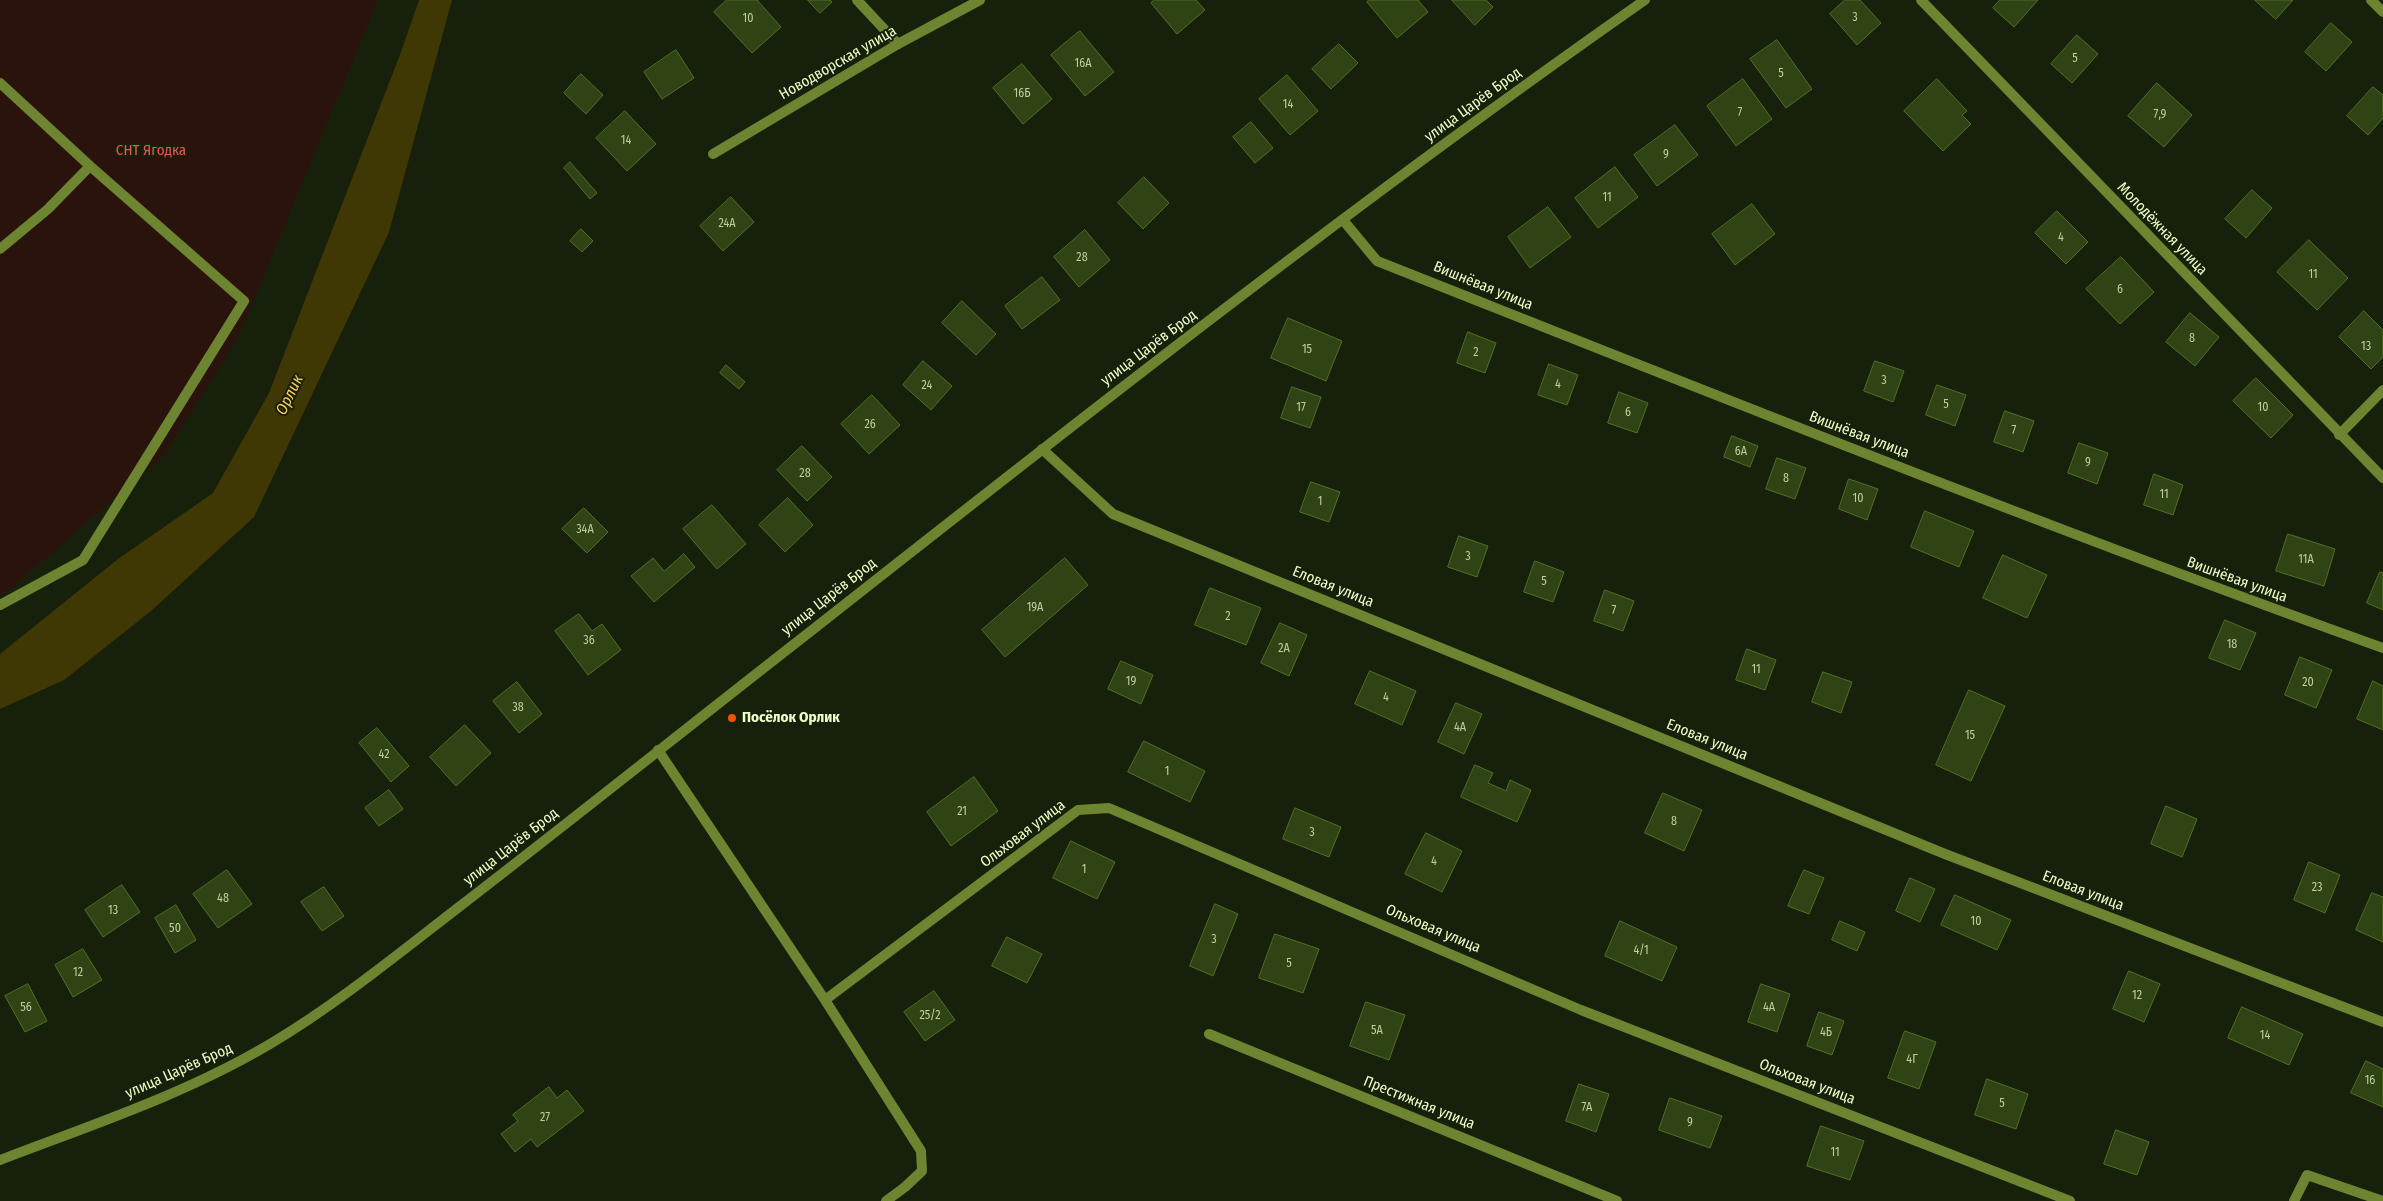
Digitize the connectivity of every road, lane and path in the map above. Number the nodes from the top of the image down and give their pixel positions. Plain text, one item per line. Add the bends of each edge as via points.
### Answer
1 (857, 0) edge
2 (980, 0) edge
3 (1645, 0) edge
4 (1921, 0) edge
5 (2370, 0) edge
6 (2383, 12) edge
7 (898, 44) junction
8 (0, 83) edge
9 (712, 154) dead end
10 (90, 166) junction
11 (1343, 220) junction
12 (0, 249) edge
13 (2383, 390) edge
14 (2339, 435) junction
15 (1042, 449) junction
16 (2383, 478) edge
17 (0, 605) edge
18 (2383, 648) edge
19 (658, 750) junction
20 (825, 1000) junction
21 (2383, 1022) edge
22 (1209, 1034) dead end
23 (0, 1160) edge
24 (886, 1201) edge
25 (1617, 1201) edge
26 (2070, 1201) edge
27 (2294, 1201) edge
28 (2383, 1201) edge

1 - 7 street
2 - 7 street, Новодворская улица
3 - 11 street, улица Царёв Брод
4 - 14 street, Молодёжная улица
5 - 6 street
7 - 9 street, Новодворская улица
8 - 10 street
10 - 12 street via 48,209
10 - 17 street via 244,301 82,560
11 - 15 street, улица Царёв Брод
11 - 18 street, Вишнёвая улица via 1377,261 1811,433 2214,588
13 - 14 street
14 - 16 street, Молодёжная улица
15 - 19 street, улица Царёв Брод
15 - 21 street, Еловая улица via 1113,514 1945,854
19 - 20 street
19 - 23 street, улица Царёв Брод via 303,1024 228,1066 158,1099
20 - 24 street via 921,1151 922,1171
20 - 26 street, Ольховая улица via 1078,810 1109,808 1581,1010
22 - 25 street, Престижная улица
27 - 28 street via 2307,1176

